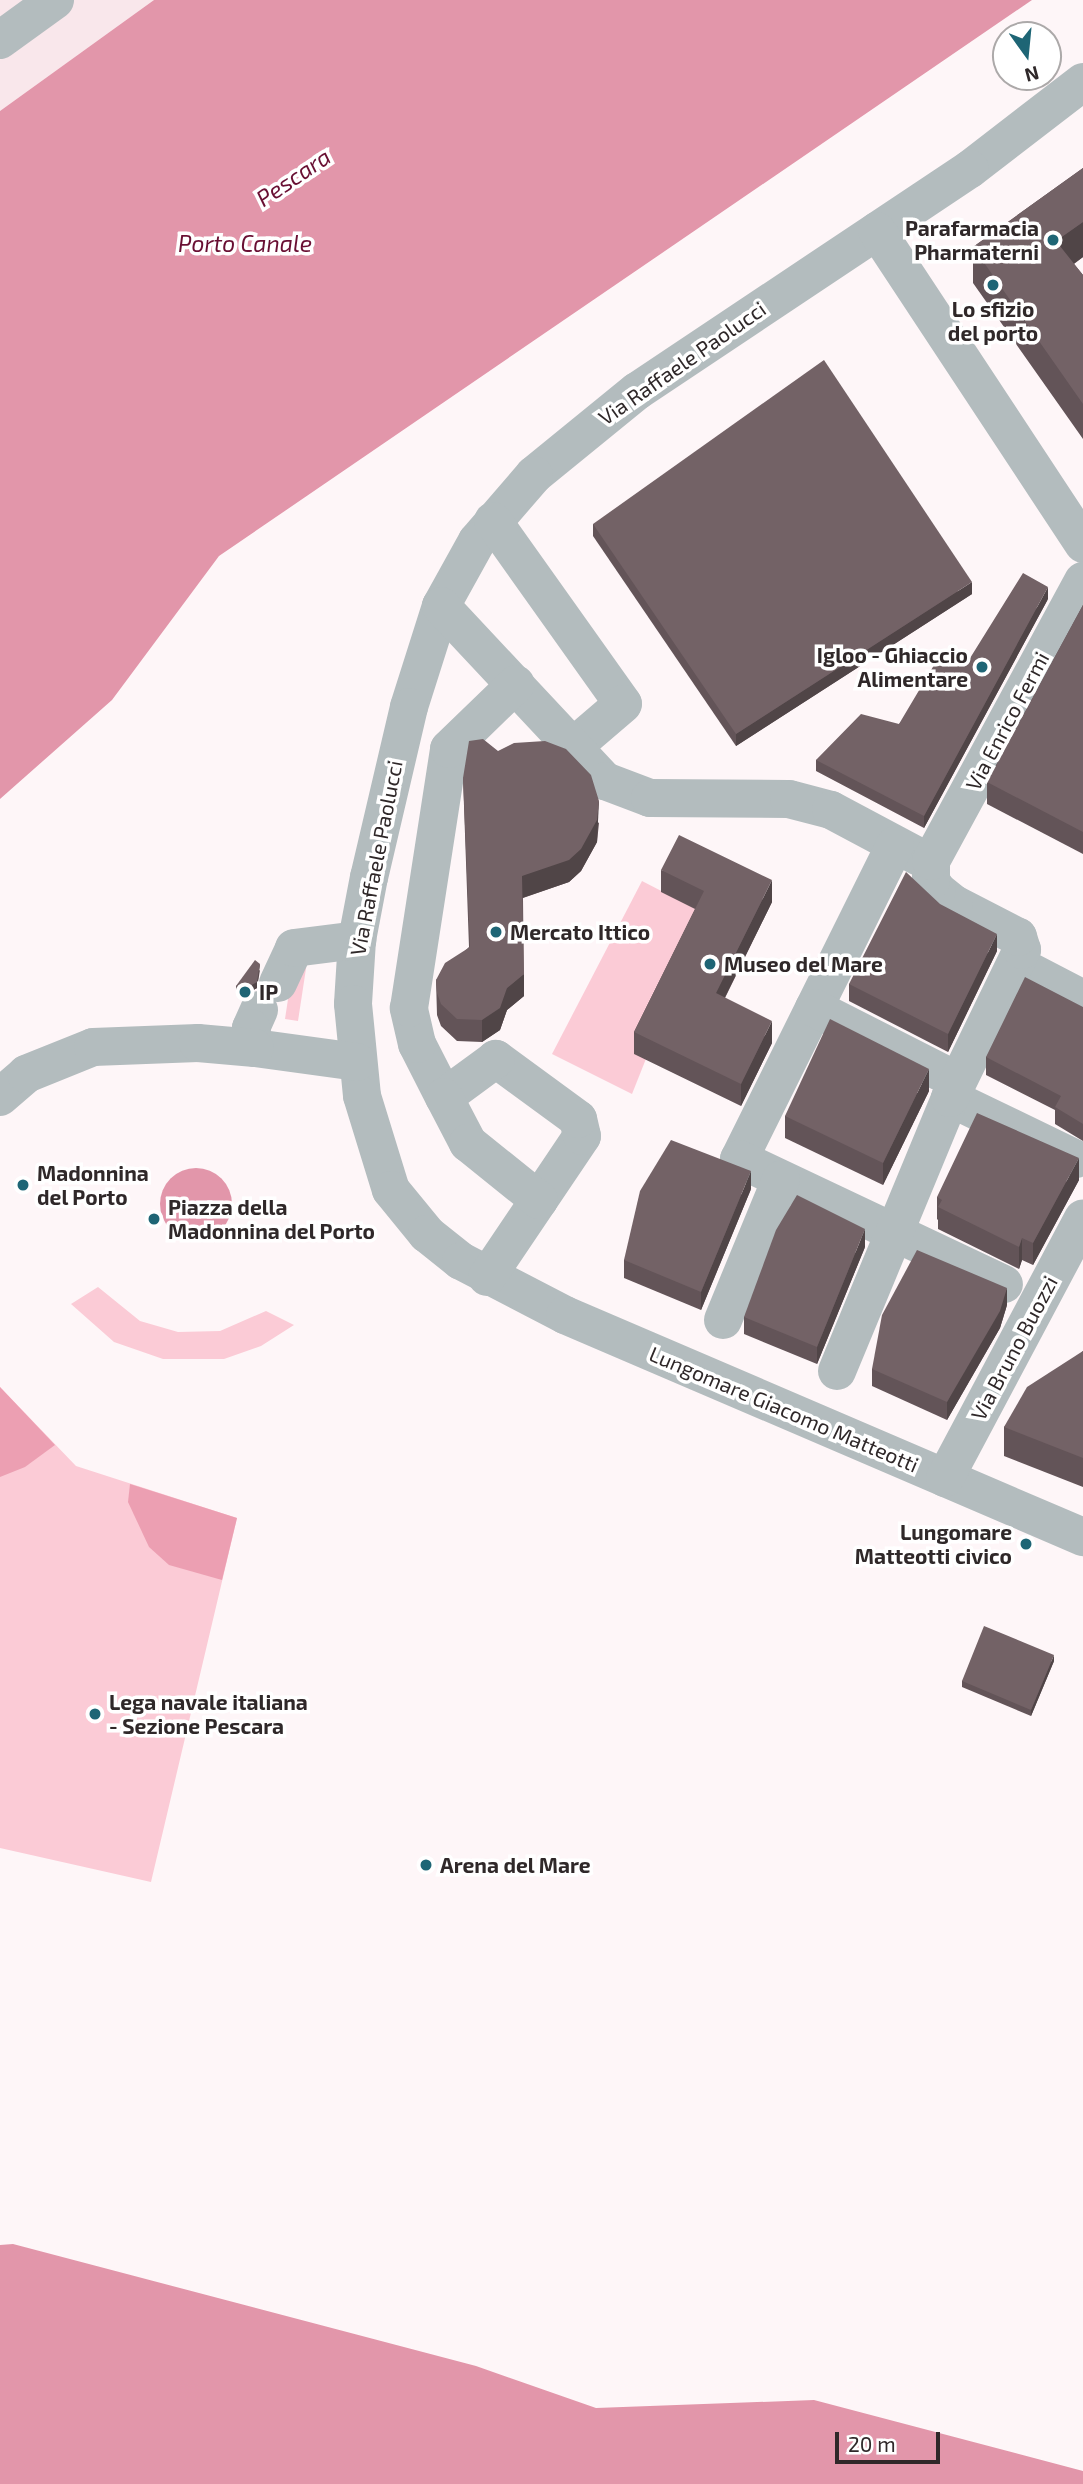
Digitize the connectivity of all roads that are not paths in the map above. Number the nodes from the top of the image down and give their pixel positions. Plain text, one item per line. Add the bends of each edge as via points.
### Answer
1 (55, 0) edge
2 (0, 40) edge
3 (1083, 82) edge
4 (1083, 116) edge
5 (970, 169) junction
6 (877, 231) junction
7 (493, 521) junction
8 (1083, 544) edge
9 (1083, 581) edge
10 (441, 606) junction
11 (516, 684) junction
12 (574, 746) junction
13 (895, 845) junction
14 (931, 860) junction
15 (357, 940) junction
16 (1016, 964) junction
17 (1083, 999) edge
18 (259, 1007) junction
19 (814, 1009) junction
20 (357, 1062) junction
21 (954, 1090) junction
22 (0, 1097) edge
23 (444, 1097) junction
24 (1076, 1159) edge
25 (781, 1179) junction
26 (539, 1200) junction
27 (1083, 1218) edge
28 (892, 1229) junction
29 (487, 1277) junction
30 (1004, 1284) edge
31 (723, 1320) dead end
32 (837, 1371) dead end
33 (945, 1478) junction
34 (1083, 1537) edge

1 - 2 street
3 - 5 street, Via Raffaele Paolucci
4 - 5 street, Via Raffaele Paolucci
5 - 6 street, Via Raffaele Paolucci
6 - 7 street, Via Raffaele Paolucci via 637,391 542,468
6 - 8 street
7 - 10 street, Via Raffaele Paolucci
7 - 12 street via 623,704
9 - 14 street, Via Enrico Fermi
10 - 11 street
10 - 15 street, Via Raffaele Paolucci via 399,744
11 - 12 street
11 - 23 street via 449,750 409,1008 417,1044
12 - 13 street via 606,781 650,799 789,799 831,810
13 - 14 street
13 - 19 street, Via Bruno Buozzi
14 - 16 street via 932,881 946,898 1018,937 1023,950
15 - 18 street via 294,948
15 - 20 street, Via Raffaele Paolucci via 353,1004
16 - 17 street
16 - 21 street
18 - 20 street
18 - 22 street via 198,1043 93,1047 26,1074
19 - 21 street
19 - 25 street, Via Bruno Buozzi via 739,1158
20 - 29 street, Via Raffaele Paolucci via 373,1139 391,1190 427,1234
21 - 24 street
21 - 28 street
23 - 26 street via 468,1143
23 - 26 street via 496,1059 578,1119 582,1136
25 - 28 street, Via Bruno Buozzi
25 - 31 street
26 - 29 street
27 - 33 street, Via Bruno Buozzi
28 - 30 street, Via Bruno Buozzi
28 - 32 street
29 - 33 street, Lungomare Giacomo Matteotti
33 - 34 street, Lungomare Giacomo Matteotti

